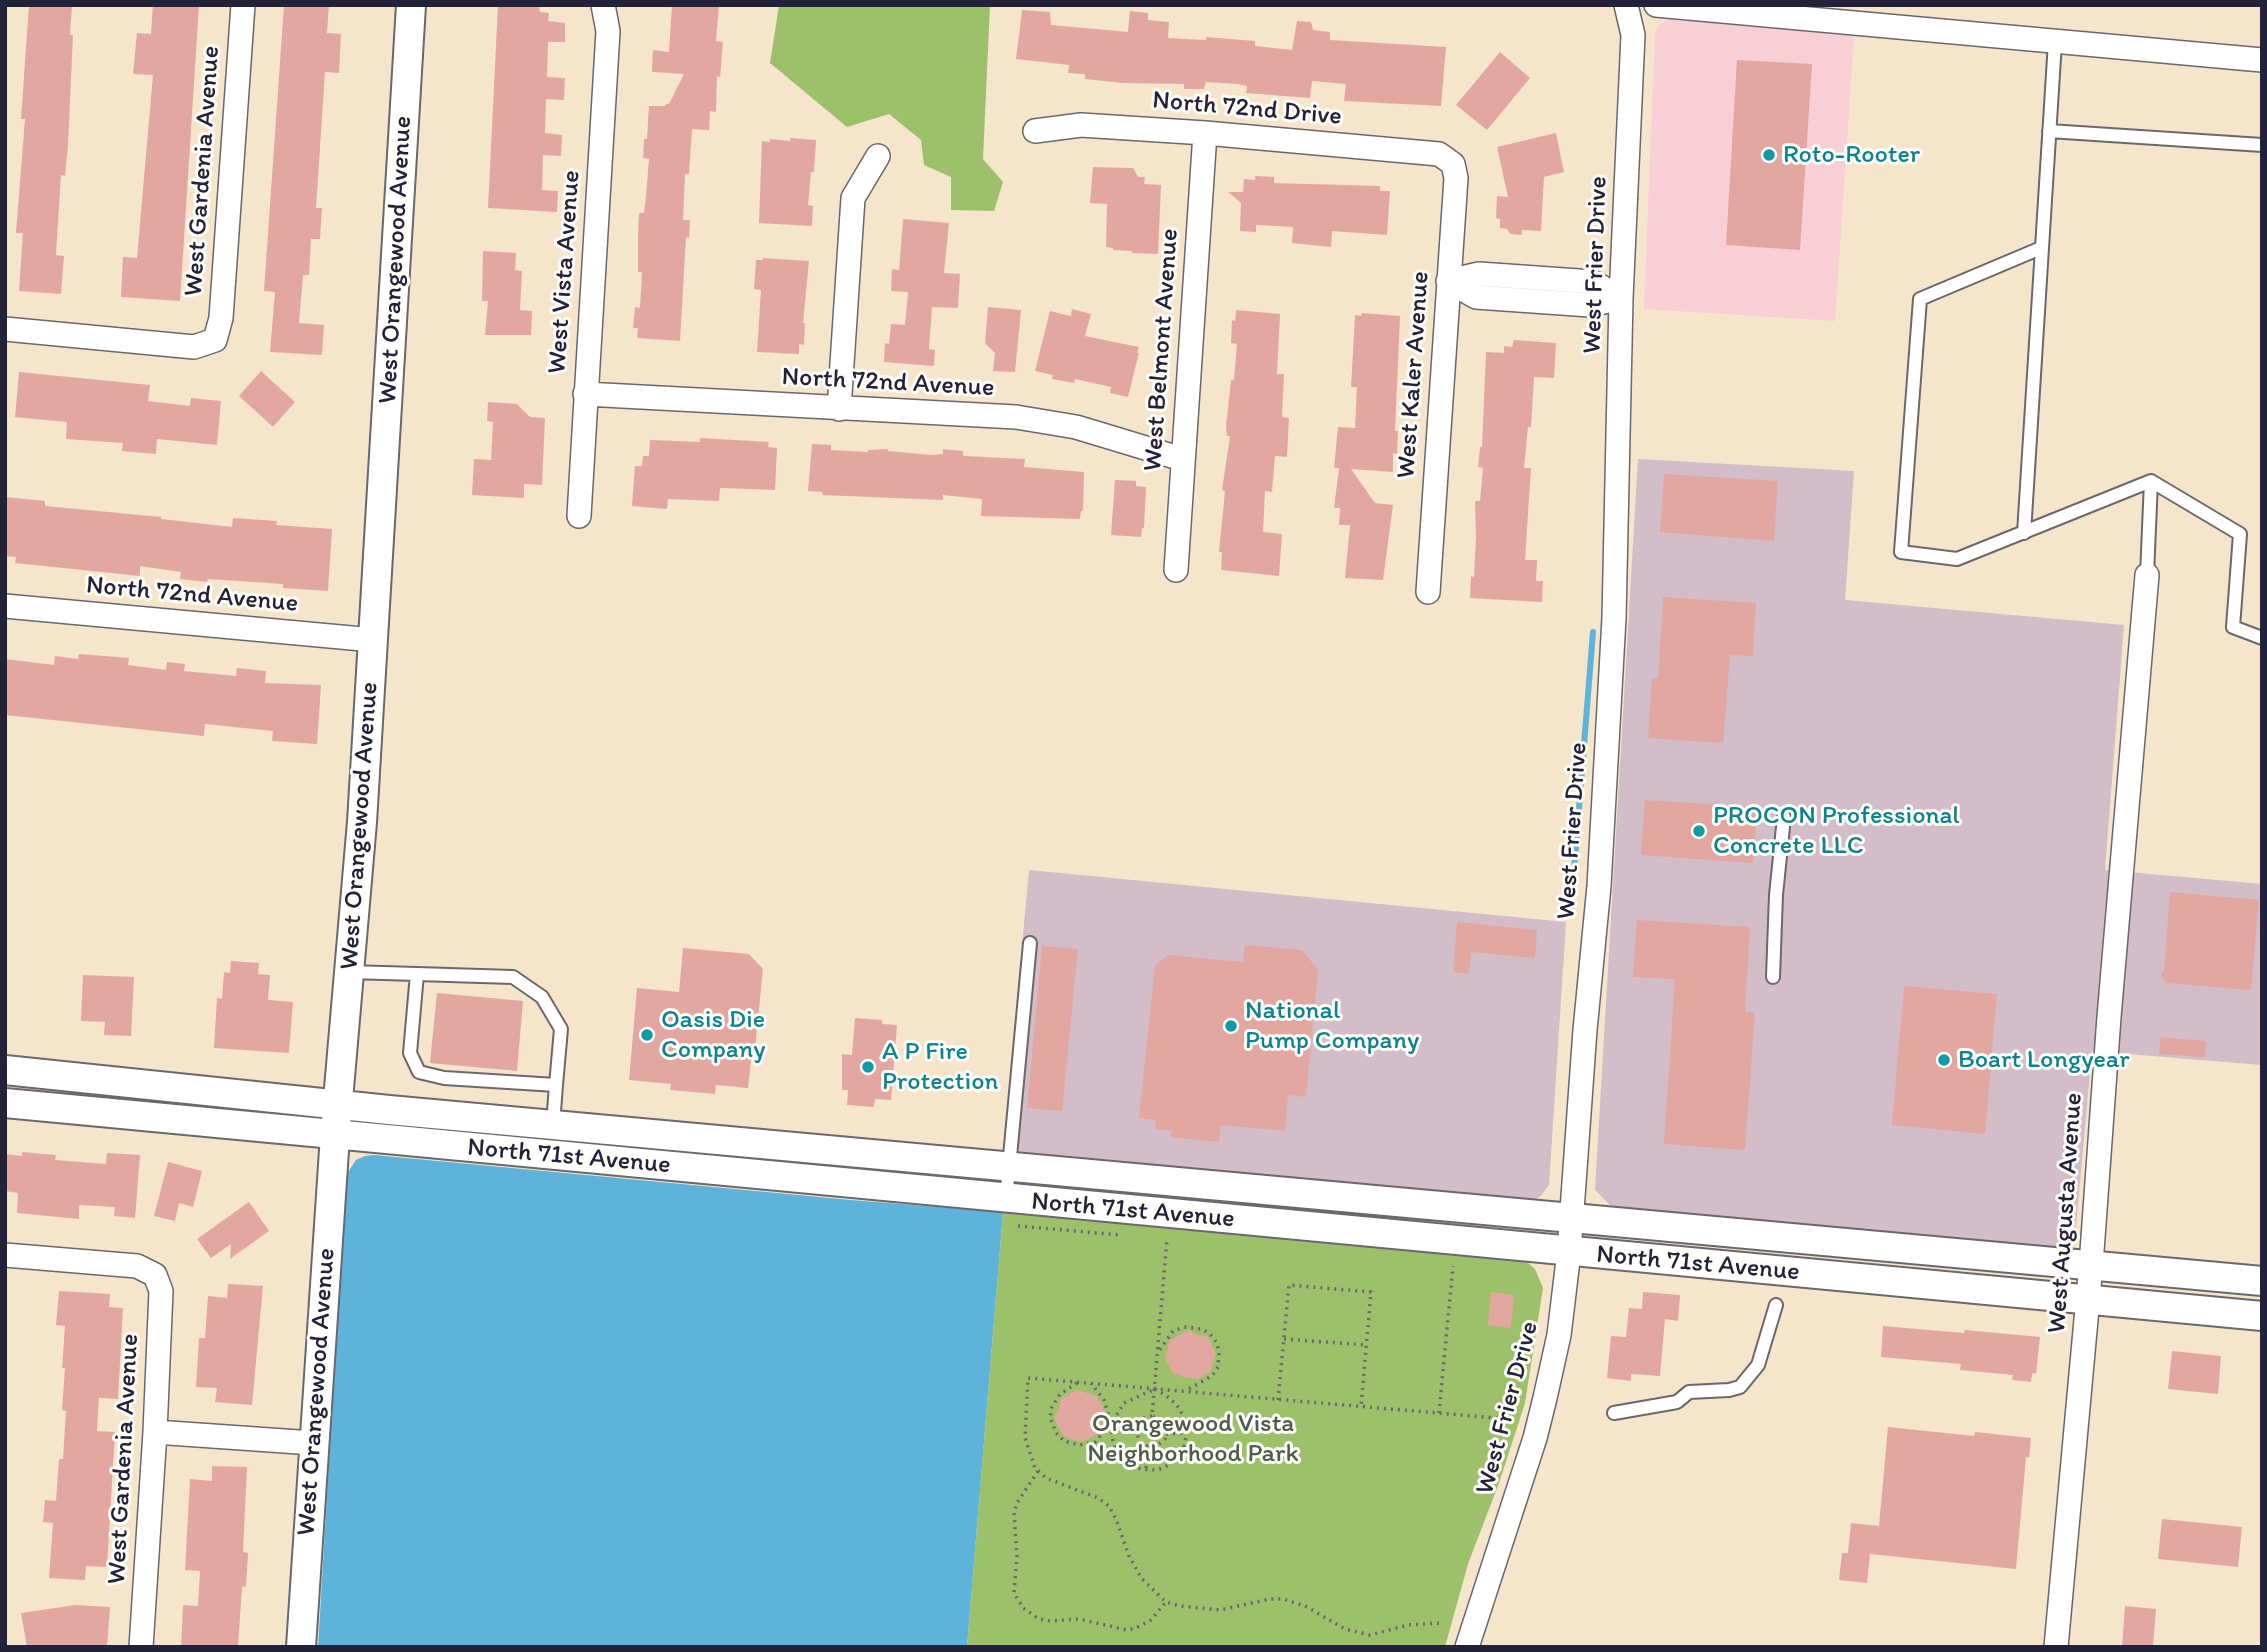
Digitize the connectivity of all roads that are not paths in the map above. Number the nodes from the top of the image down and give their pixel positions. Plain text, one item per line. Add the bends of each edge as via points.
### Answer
1 (243, 5) edge
2 (411, 5) edge
3 (603, 5) edge
4 (621, 5) edge
5 (1626, 5) edge
6 (1656, 5) edge
7 (608, 31) junction
8 (2055, 42) junction
9 (2262, 61) edge
10 (1035, 131) dead end
11 (2049, 131) junction
12 (1205, 133) junction
13 (2262, 145) edge
14 (878, 156) dead end
15 (1452, 163) joint
16 (2041, 248) junction
17 (1448, 281) junction
18 (1621, 298) junction
19 (5, 329) edge
20 (585, 394) junction
21 (839, 409) junction
22 (1182, 459) junction
23 (2151, 481) junction
24 (579, 516) dead end
25 (2024, 533) junction
26 (1176, 570) dead end
27 (2147, 575) joint
28 (1429, 592) dead end
29 (5, 606) edge
30 (2262, 638) edge
31 (373, 640) junction
32 (1784, 817) dead end
33 (1030, 943) dead end
34 (349, 972) junction
35 (417, 974) junction
36 (1773, 978) dead end
37 (5, 1070) edge
38 (556, 1085) junction
39 (5, 1103) edge
40 (338, 1104) junction
41 (553, 1125) junction
42 (335, 1135) junction
43 (1010, 1165) junction
44 (1296, 1191) junction
45 (1006, 1199) junction
46 (1572, 1217) junction
47 (1292, 1225) junction
48 (1781, 1236) junction
49 (1569, 1252) junction
50 (5, 1255) edge
51 (2091, 1265) junction
52 (1778, 1272) junction
53 (2262, 1281) edge
54 (2088, 1300) junction
55 (1776, 1305) dead end
56 (2262, 1316) edge
57 (1614, 1413) dead end
58 (155, 1432) junction
59 (313, 1443) junction
60 (141, 1647) edge
61 (301, 1647) edge
62 (1467, 1647) edge
63 (2056, 1647) edge

1 - 19 street, West Gardenia Avenue via 221,318 215,341 194,347
2 - 31 street, West Orangewood Avenue
3 - 7 street, West Vista Avenue
4 - 7 street, West Vista Avenue
5 - 18 street, West Frier Drive via 1633,35
6 - 8 street
7 - 20 street, West Vista Avenue
8 - 9 street
8 - 11 lane
10 - 12 street, North 72nd Drive via 1081,125
11 - 13 lane
11 - 16 lane
12 - 15 street, North 72nd Drive via 1439,154
12 - 22 street, West Belmont Avenue
14 - 21 street via 853,198
15 - 17 street, West Kaler Avenue via 1456,178
16 - 25 lane
16 - 25 lane via 1920,299 1900,552 1957,559
17 - 18 street via 1479,274 1593,282
17 - 28 street, West Kaler Avenue
18 - 46 street, West Frier Drive via 1613,644
20 - 21 street, North 72nd Avenue
20 - 24 street, West Vista Avenue
21 - 22 street, North 72nd Avenue via 1046,421
22 - 26 street, West Belmont Avenue
23 - 25 lane
23 - 27 lane
23 - 30 lane via 2240,534 2233,626
27 - 51 street, West Augusta Avenue
29 - 31 street, North 72nd Avenue
31 - 34 street, West Orangewood Avenue
32 - 36 lane
33 - 43 lane
34 - 35 lane
34 - 40 street, West Orangewood Avenue
35 - 38 lane via 513,977 542,997 561,1029
35 - 38 lane via 411,1053 419,1072 444,1078
37 - 40 street, North 71st Avenue
38 - 41 lane
39 - 42 street, North 71st Avenue
40 - 41 street, North 71st Avenue
40 - 42 street, West Orangewood Avenue
41 - 43 street, North 71st Avenue
42 - 45 street, North 71st Avenue
42 - 59 street, West Orangewood Avenue
43 - 44 street, North 71st Avenue
43 - 45 lane
44 - 46 street, North 71st Avenue
44 - 47 street
45 - 47 street, North 71st Avenue
46 - 48 street, North 71st Avenue
46 - 49 street, West Frier Drive
47 - 49 street, North 71st Avenue
48 - 51 street, North 71st Avenue
48 - 52 street
49 - 52 street, North 71st Avenue
49 - 62 street, West Frier Drive via 1559,1335 1535,1438
50 - 58 street, West Gardenia Avenue via 137,1266 155,1275 161,1292
51 - 53 street, North 71st Avenue
51 - 54 street, West Augusta Avenue
52 - 54 street, North 71st Avenue
54 - 56 street, North 71st Avenue
54 - 63 street, West Augusta Avenue
55 - 57 lane via 1758,1365 1740,1387 1689,1392 1677,1402
58 - 59 street
58 - 60 street, West Gardenia Avenue
59 - 61 street, West Orangewood Avenue

